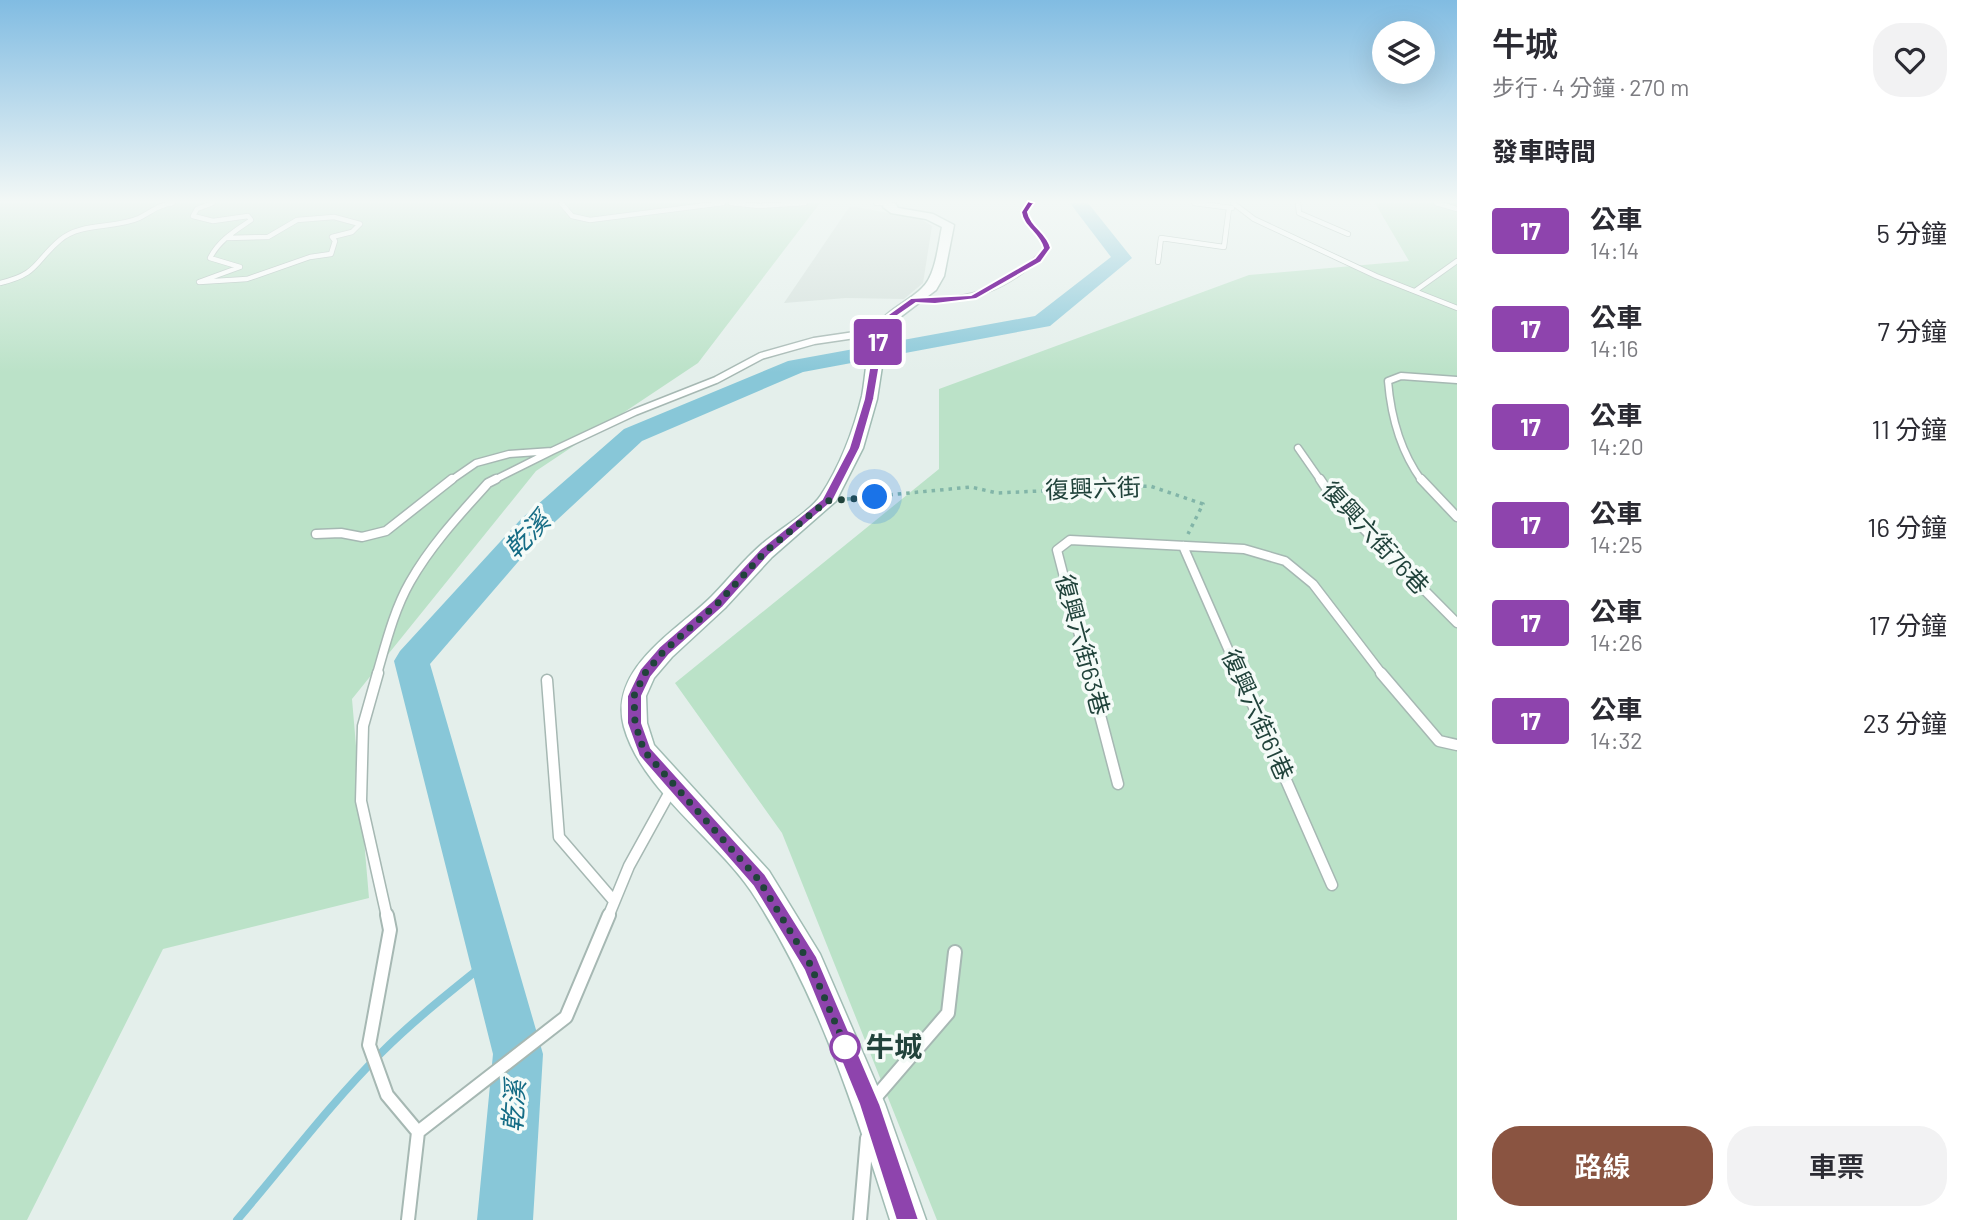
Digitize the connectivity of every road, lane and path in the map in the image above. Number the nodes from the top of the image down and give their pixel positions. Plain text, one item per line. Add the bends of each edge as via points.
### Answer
1 (42, 260) edge
2 (216, 260) edge
3 (303, 260) edge
4 (940, 260) edge
5 (1038, 260) edge
6 (1343, 260) edge
7 (1457, 261) edge
8 (0, 283) edge
9 (1415, 291) junction
10 (914, 300) junction
11 (1457, 308) edge
12 (881, 333) junction
13 (1457, 380) edge
14 (1298, 448) dead end
15 (552, 451) junction
16 (827, 501) junction
17 (1457, 517) edge
18 (316, 534) dead end
19 (1182, 546) junction
20 (1457, 623) edge
21 (547, 680) dead end
22 (1457, 745) edge
23 (1118, 784) dead end
24 (674, 785) junction
25 (1332, 885) dead end
26 (614, 901) junction
27 (955, 951) dead end
28 (869, 1104) junction
29 (420, 1131) junction
30 (408, 1220) edge
31 (860, 1220) edge
32 (908, 1220) edge

1 - 8 lane via 21,278
2 - 3 lane via 240,267 199,282 247,279
4 - 10 street via 929,290
5 - 10 lane via 973,297
6 - 9 lane
7 - 9 lane
9 - 11 lane
10 - 12 street via 890,318
12 - 15 lane via 814,341 761,356
12 - 16 street via 854,448
13 - 17 lane via 1401,376 1388,382 1393,426 1410,468
14 - 20 lane, 復興六街76巷 via 1332,497
15 - 18 lane via 509,454 476,463 386,531 362,537
15 - 29 lane via 488,483 438,541 410,582 391,626 363,726 360,801 390,930 369,1045 387,1095
16 - 19 path, 復興六街 via 971,487 997,493 1150,486 1203,504
16 - 24 street via 765,552 645,673 634,696 635,723 644,751
19 - 22 lane via 1244,549 1285,561 1313,584 1439,741
19 - 23 lane, 復興六街63巷 via 1070,540 1057,550
19 - 25 lane, 復興六街61巷
21 - 26 lane via 559,837
24 - 26 lane
24 - 28 street via 759,880 810,964
26 - 29 lane via 566,1017
27 - 28 lane via 948,1013
28 - 31 lane
28 - 32 street
29 - 30 lane

